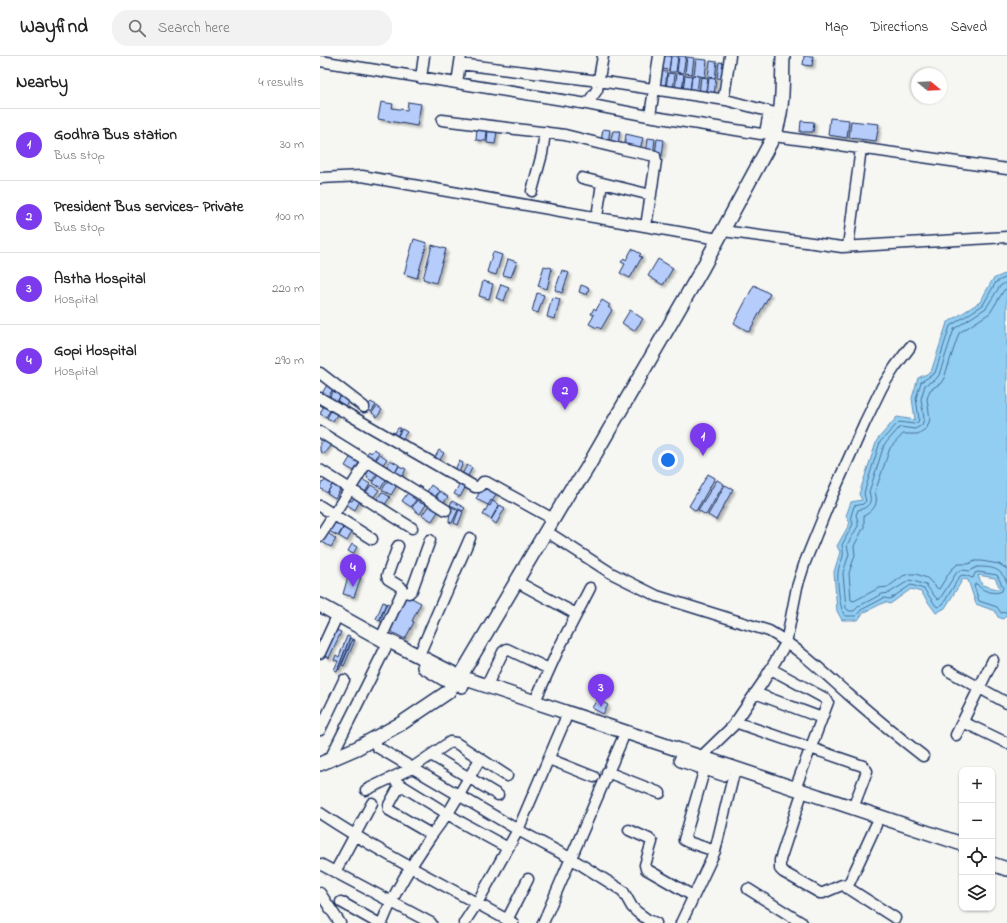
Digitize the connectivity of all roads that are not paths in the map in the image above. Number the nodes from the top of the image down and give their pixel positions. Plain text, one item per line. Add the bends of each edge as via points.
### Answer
1 (424, 56) edge
2 (603, 56) edge
3 (659, 56) edge
4 (727, 56) edge
5 (783, 56) edge
6 (461, 60) edge
7 (346, 61) edge
8 (320, 62) edge
9 (421, 78) junction
10 (599, 81) junction
11 (457, 83) junction
12 (654, 89) junction
13 (726, 100) junction
14 (587, 104) junction
15 (775, 113) junction
16 (650, 116) junction
17 (442, 120) dead end
18 (545, 132) junction
19 (774, 136) junction
20 (861, 148) junction
21 (1007, 169) edge
22 (320, 178) edge
23 (582, 178) dead end
24 (602, 183) junction
25 (532, 191) dead end
26 (651, 195) junction
27 (597, 218) junction
28 (646, 226) junction
29 (720, 235) junction
30 (1007, 237) edge
31 (848, 246) junction
32 (910, 347) dead end
33 (320, 373) edge
34 (320, 398) edge
35 (364, 407) dead end
36 (320, 432) edge
37 (367, 462) junction
38 (320, 470) edge
39 (579, 481) junction
40 (350, 489) junction
41 (320, 506) edge
42 (446, 510) dead end
43 (333, 514) junction
44 (554, 519) junction
45 (412, 528) dead end
46 (552, 535) junction
47 (320, 536) edge
48 (470, 538) dead end
49 (372, 539) dead end
50 (430, 540) dead end
51 (398, 546) dead end
52 (523, 585) junction
53 (590, 588) dead end
54 (402, 591) junction
55 (320, 605) edge
56 (338, 614) junction
57 (576, 614) junction
58 (385, 641) junction
59 (786, 642) junction
60 (320, 653) edge
61 (419, 655) junction
62 (993, 660) dead end
63 (549, 669) junction
64 (771, 669) junction
65 (949, 671) dead end
66 (344, 680) dead end
67 (461, 681) junction
68 (487, 685) junction
69 (979, 688) junction
70 (755, 693) junction
71 (535, 701) junction
72 (1007, 703) edge
73 (822, 718) junction
74 (565, 720) junction
75 (735, 722) junction
76 (963, 722) junction
77 (320, 730) edge
78 (956, 735) dead end
79 (622, 740) junction
80 (1007, 743) edge
81 (377, 747) junction
82 (811, 748) junction
83 (431, 755) junction
84 (923, 756) dead end
85 (549, 758) junction
86 (480, 759) junction
87 (703, 762) junction
88 (325, 763) edge
89 (412, 768) junction
90 (607, 772) junction
91 (320, 774) edge
92 (507, 776) dead end
93 (594, 777) dead end
94 (733, 777) junction
95 (391, 778) junction
96 (469, 778) junction
97 (400, 785) junction
98 (366, 790) dead end
99 (660, 793) dead end
100 (798, 794) junction
101 (458, 795) junction
102 (498, 795) dead end
103 (372, 803) dead end
104 (853, 808) junction
105 (320, 813) edge
106 (447, 814) junction
107 (876, 825) junction
108 (518, 830) junction
109 (628, 830) dead end
110 (355, 836) junction
111 (431, 836) junction
112 (959, 843) edge
113 (508, 848) junction
114 (715, 851) junction
115 (959, 853) edge
116 (995, 855) edge
117 (572, 859) junction
118 (1007, 860) edge
119 (320, 864) edge
120 (995, 865) edge
121 (410, 868) junction
122 (1007, 869) edge
123 (335, 872) junction
124 (528, 879) dead end
125 (847, 888) junction
126 (748, 889) dead end
127 (320, 893) edge
128 (693, 896) junction
129 (341, 902) dead end
130 (390, 902) junction
131 (477, 903) junction
132 (895, 918) dead end
133 (336, 921) edge
134 (510, 921) edge
135 (378, 923) edge
136 (382, 923) edge
137 (431, 923) edge
138 (464, 923) edge
139 (543, 923) edge
140 (656, 923) edge
141 (681, 923) edge
142 (802, 923) edge

1 - 9 street
2 - 10 street
3 - 12 street
4 - 13 street via 724,96
5 - 15 main road
6 - 10 street
6 - 11 street
7 - 8 street
7 - 9 street
9 - 11 street
10 - 12 street
10 - 14 street via 597,90
11 - 14 street
12 - 13 street
12 - 16 street
13 - 15 street
14 - 16 street
15 - 16 street via 765,133 761,134
15 - 19 main road via 778,125
17 - 18 street
18 - 25 street
18 - 26 street via 654,156 656,161
19 - 20 street
19 - 29 main road
20 - 21 street
20 - 31 street
22 - 27 street via 362,176
23 - 24 street
24 - 26 street
24 - 27 street
26 - 28 street
27 - 28 street
28 - 29 street
29 - 31 street
29 - 39 main road
30 - 31 street
32 - 59 street via 882,387 831,498 797,587
33 - 35 street
34 - 44 street via 475,487 486,482
36 - 37 street
37 - 40 street
37 - 42 street
38 - 40 street
39 - 44 main road via 571,489
39 - 46 main road via 577,493
40 - 43 street
40 - 45 street
41 - 43 street
43 - 47 street
43 - 49 street
44 - 67 main road
46 - 52 main road
46 - 59 street via 611,573 657,596 769,631
48 - 61 street
50 - 54 street via 412,590 408,593
51 - 54 street via 387,576 401,587
52 - 57 street
52 - 67 main road
53 - 57 street
54 - 58 street
55 - 56 main road
56 - 58 main road
56 - 60 street
57 - 63 street
58 - 61 main road
58 - 67 main road via 444,679
58 - 88 street
59 - 64 street
59 - 84 street
61 - 67 main road
62 - 69 street
63 - 68 street via 507,649 503,652
63 - 71 street
64 - 70 street
64 - 73 street via 826,699 828,704
65 - 69 street
66 - 77 street
67 - 68 main road
67 - 74 main road
67 - 81 main road via 445,703
67 - 88 main road via 402,723
68 - 71 main road
69 - 72 street
69 - 76 street
70 - 73 street
70 - 75 street
71 - 87 main road
73 - 82 street
74 - 79 main road
74 - 85 street
75 - 82 street
75 - 87 street
76 - 78 street
76 - 80 street
79 - 87 main road
79 - 90 street
81 - 89 street
81 - 91 main road
82 - 100 street
82 - 104 street via 866,768
83 - 86 street via 453,742
83 - 89 street
83 - 96 street
85 - 93 street
85 - 108 street
86 - 92 street
86 - 96 street
87 - 94 main road
87 - 100 main road
87 - 114 street via 684,840
89 - 95 street
89 - 101 street
90 - 99 street
90 - 117 street
94 - 100 main road
94 - 114 street
95 - 97 street
95 - 98 street
96 - 101 street
96 - 102 street
97 - 106 street
97 - 111 street via 389,805 389,810
100 - 104 main road
100 - 107 main road
100 - 125 street via 780,860 780,869 820,893 842,885
101 - 106 street
101 - 108 street
103 - 110 street
104 - 112 main road
105 - 110 street
106 - 111 street
106 - 113 street
107 - 115 main road
107 - 125 street
108 - 113 street
108 - 117 street
109 - 128 street via 651,840 646,869
110 - 121 street
110 - 123 street
111 - 121 street
113 - 131 street
114 - 128 street
116 - 118 main road
117 - 139 street
117 - 140 street via 624,891 632,907
119 - 123 street
120 - 122 main road
121 - 130 street
121 - 131 street
123 - 130 street
124 - 134 street
125 - 132 street
126 - 142 street
127 - 133 street
128 - 141 street
129 - 135 street
130 - 136 street
130 - 137 street
131 - 134 street
131 - 138 street

